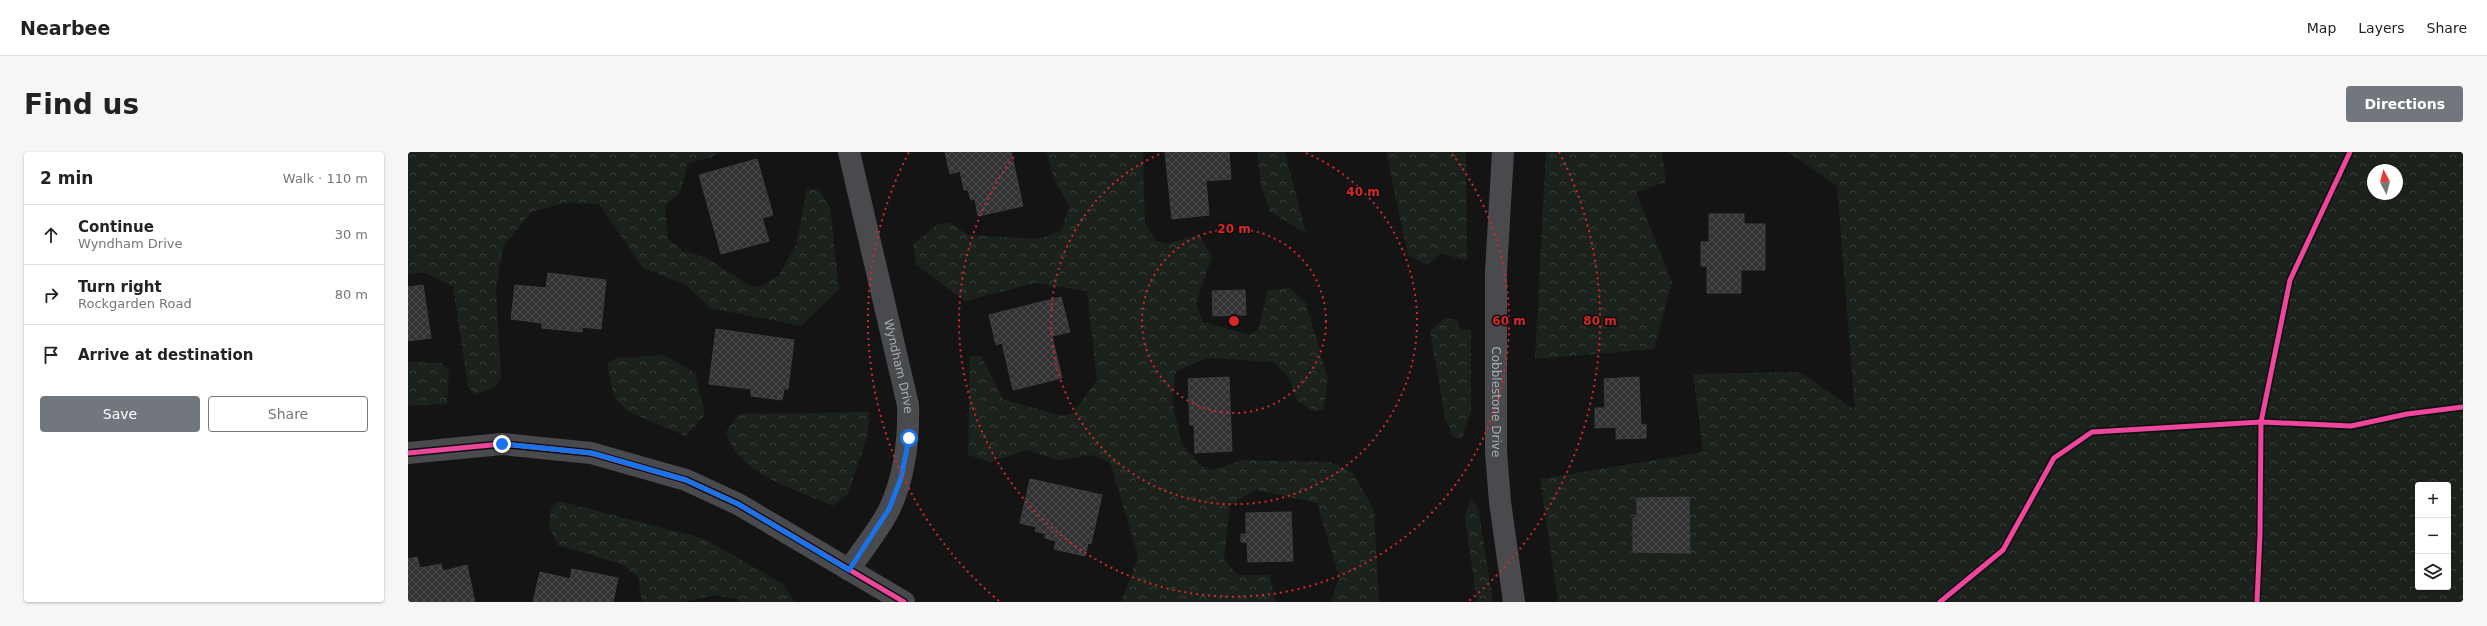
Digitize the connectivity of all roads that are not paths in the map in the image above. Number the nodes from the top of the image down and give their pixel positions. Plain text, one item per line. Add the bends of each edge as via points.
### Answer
1 (849, 152) edge
2 (1503, 152) edge
3 (408, 453) edge
4 (849, 570) junction
5 (904, 602) edge
6 (1514, 602) edge

1 - 4 street, Wyndham Drive via 908,405 909,438 901,478 889,509
2 - 6 street, Cobblestone Drive via 1496,272 1496,452
3 - 4 street via 502,444 592,453 686,480 738,504
4 - 5 street

